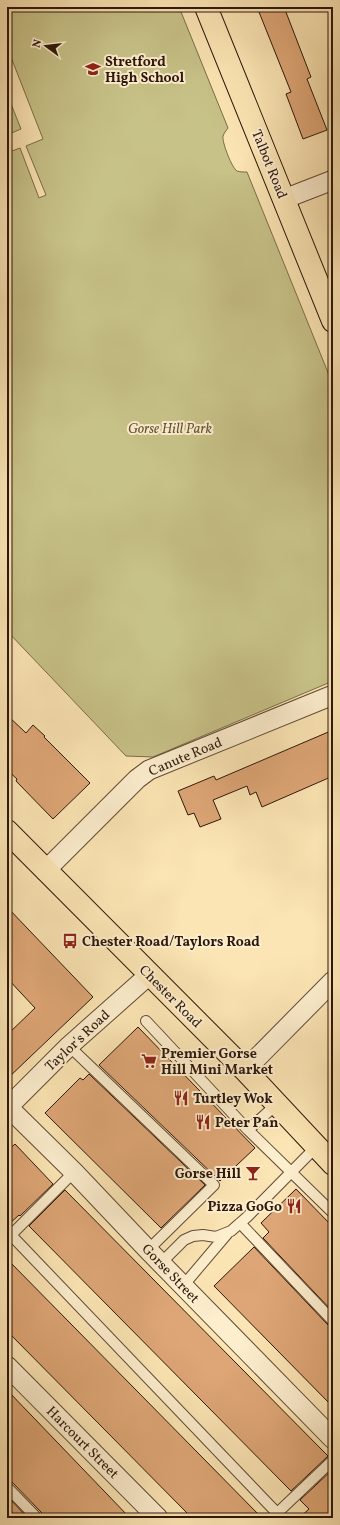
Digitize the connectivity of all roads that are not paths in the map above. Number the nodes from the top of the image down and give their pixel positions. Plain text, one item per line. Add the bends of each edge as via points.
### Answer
1 (206, 7) edge
2 (333, 180) edge
3 (284, 199) junction
4 (333, 321) edge
5 (333, 695) edge
6 (9, 838) edge
7 (45, 871) junction
8 (149, 975) junction
9 (332, 983) edge
10 (146, 1021) dead end
11 (68, 1046) junction
12 (245, 1070) junction
13 (277, 1104) junction
14 (8, 1108) edge
15 (248, 1130) junction
16 (316, 1147) junction
17 (333, 1164) edge
18 (74, 1172) junction
19 (291, 1172) junction
20 (333, 1213) edge
21 (240, 1223) junction
22 (231, 1231) junction
23 (9, 1237) edge
24 (148, 1250) junction
25 (161, 1263) junction
26 (183, 1286) junction
27 (333, 1321) edge
28 (7, 1366) edge
29 (333, 1439) edge
30 (333, 1460) edge
31 (7, 1487) edge
32 (275, 1515) edge
33 (37, 1518) edge
34 (158, 1518) edge

1 - 3 main road, Talbot Road
2 - 3 street
3 - 4 main road, Talbot Road
5 - 7 street, Canute Road via 149,770
6 - 7 main road, Chester Road
7 - 8 main road, Chester Road
8 - 11 street, Taylor's Road
8 - 12 main road, Chester Road
9 - 12 street
10 - 15 lane
11 - 14 street, Taylor's Road
11 - 24 lane via 214,1185
12 - 13 main road, Chester Road
13 - 15 lane
13 - 16 main road, Chester Road
14 - 18 street, Gorse Street
15 - 19 lane
16 - 17 main road, Chester Road
16 - 19 lane
18 - 23 lane
18 - 24 street, Gorse Street
19 - 20 lane
19 - 21 lane
21 - 22 lane
21 - 27 lane
22 - 25 lane via 216,1237 203,1235 184,1240
22 - 26 lane
23 - 32 lane
24 - 25 street, Gorse Street
25 - 26 street, Gorse Street
26 - 29 street, Gorse Street
28 - 34 street, Harcourt Street
30 - 32 lane
31 - 33 lane

